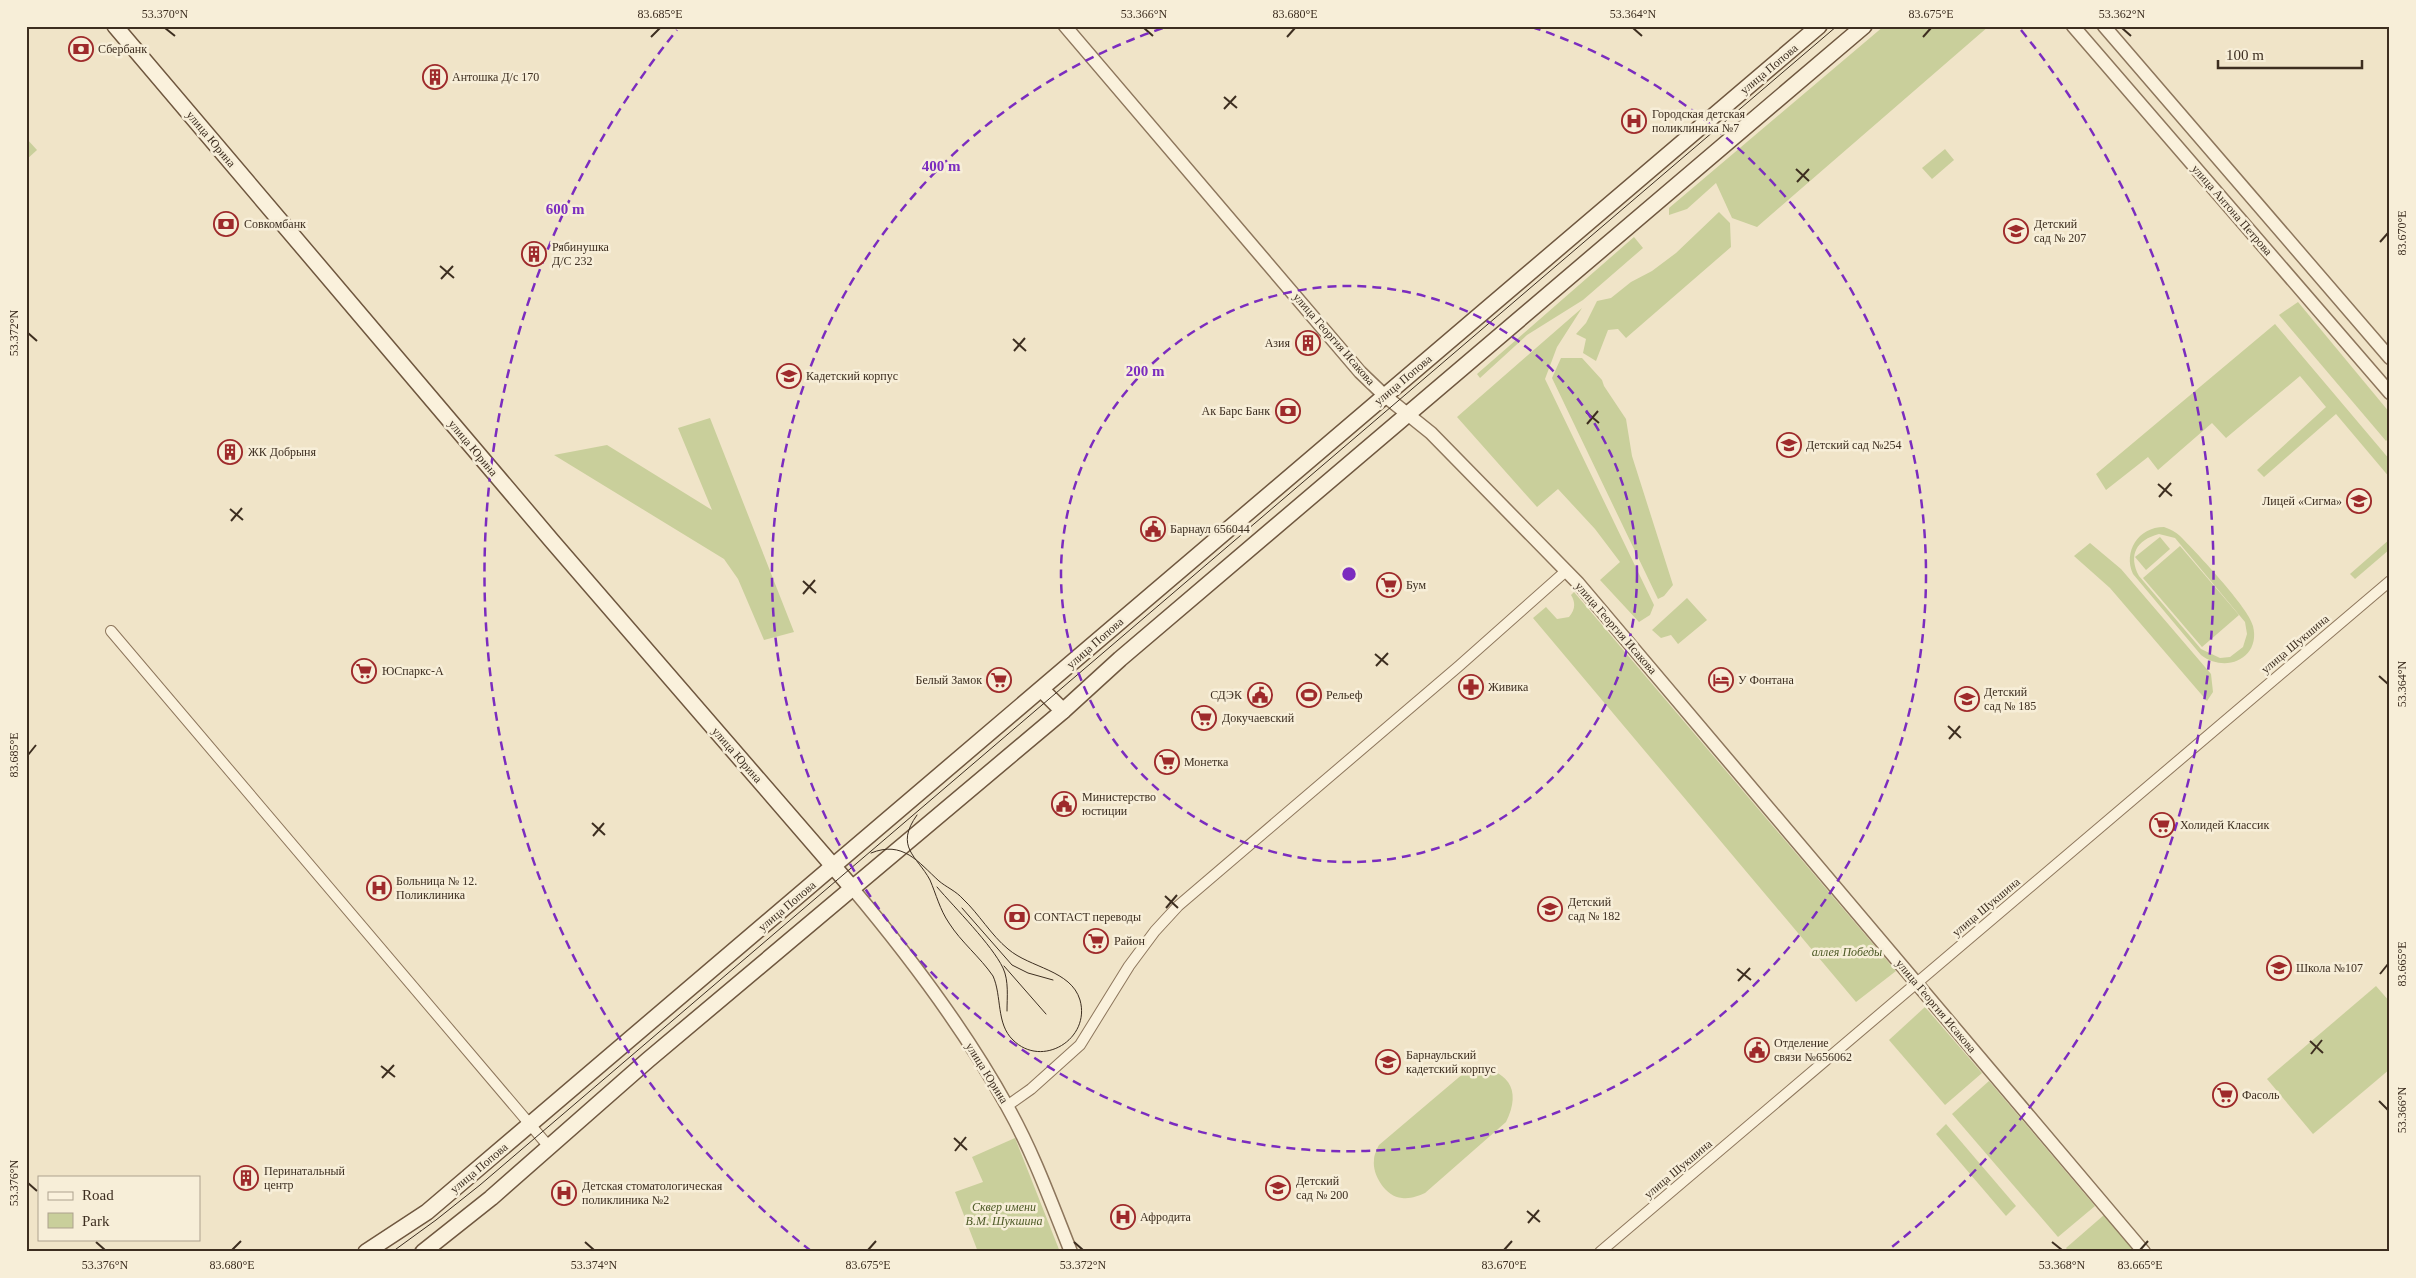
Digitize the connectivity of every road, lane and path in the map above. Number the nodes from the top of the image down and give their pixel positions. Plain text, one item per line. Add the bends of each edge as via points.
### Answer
1 (115, 26) edge
2 (1065, 26) edge
3 (1819, 26) edge
4 (1864, 26) edge
5 (2073, 26) edge
6 (2104, 26) edge
7 (2174, 108) junction
8 (2157, 123) junction
9 (2246, 192) junction
10 (2229, 206) junction
11 (2350, 312) junction
12 (2333, 327) junction
13 (2390, 358) edge
14 (2390, 393) edge
15 (1385, 396) junction
16 (1408, 415) junction
17 (1566, 571) junction
18 (2390, 581) edge
19 (111, 631) dead end
20 (1042, 690) junction
21 (1063, 711) junction
22 (833, 867) junction
23 (853, 889) junction
24 (1917, 982) junction
25 (1007, 1106) junction
26 (530, 1124) junction
27 (550, 1148) junction
28 (366, 1252) edge
29 (423, 1252) edge
30 (1071, 1252) edge
31 (1600, 1252) edge
32 (2144, 1252) edge

1 - 22 main road, улица Юрина via 545,534
2 - 15 street, улица Георгия Исакова via 1360,372
3 - 15 main road, улица Попова
4 - 16 main road
5 - 8 street, улица Антона Петрова
6 - 7 street, улица Антона Петрова
7 - 8 street
7 - 9 street, улица Антона Петрова
8 - 10 street, улица Антона Петрова
9 - 10 street
9 - 11 street, улица Антона Петрова
10 - 12 street, улица Антона Петрова
11 - 12 street
11 - 13 street, улица Антона Петрова
12 - 14 street, улица Антона Петрова
15 - 16 street, улица Георгия Исакова
15 - 20 main road, улица Попова
16 - 17 street, улица Георгия Исакова via 1431,433
16 - 21 main road
17 - 24 street, улица Георгия Исакова
17 - 25 street via 1178,906 1129,966 1080,1045
18 - 24 street, улица Шукшина
19 - 26 street
20 - 21 main road
20 - 22 main road, улица Попова
21 - 23 main road
22 - 23 main road, улица Юрина
22 - 26 main road, улица Попова
23 - 25 street, улица Юрина via 927,983
23 - 27 main road via 648,1060
24 - 31 street, улица Шукшина
24 - 32 street, улица Георгия Исакова
25 - 30 street, улица Юрина via 1034,1159
26 - 27 street
26 - 28 main road, улица Попова via 427,1212
27 - 29 main road

